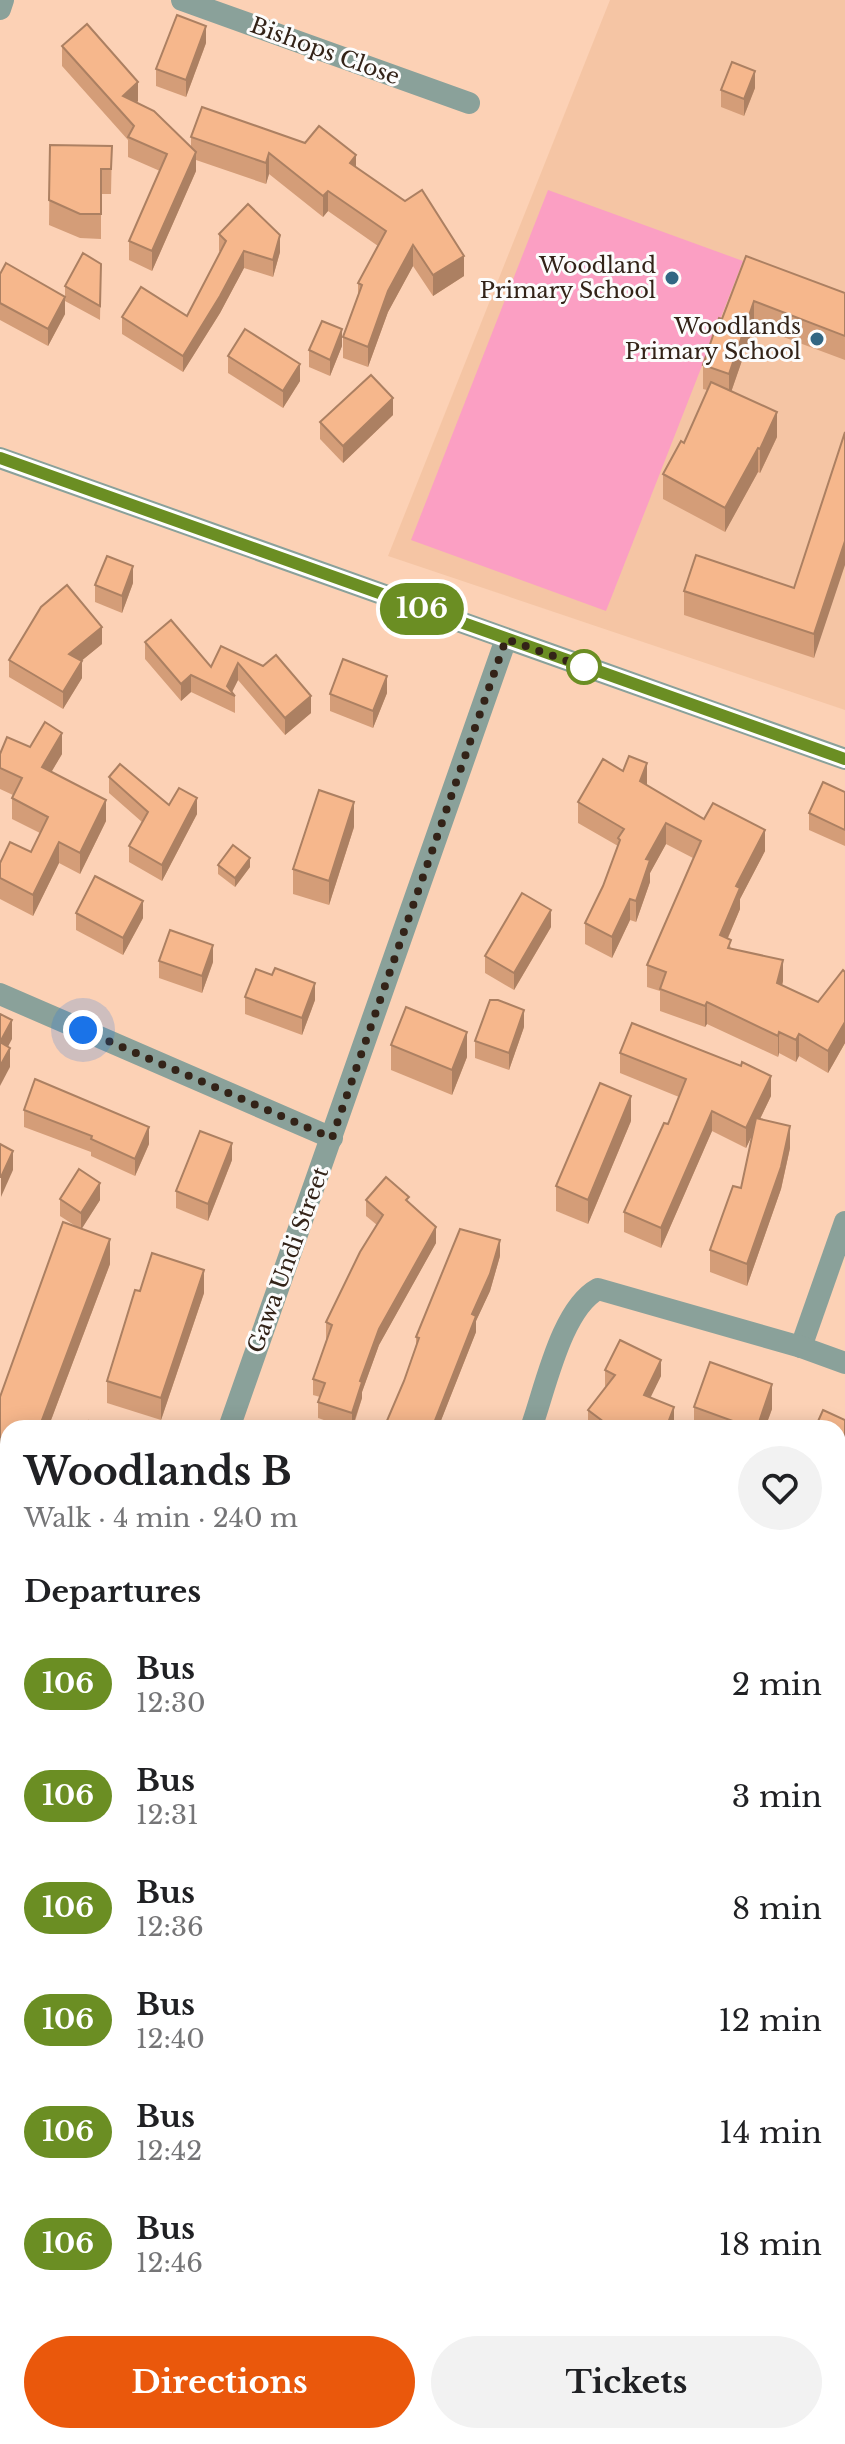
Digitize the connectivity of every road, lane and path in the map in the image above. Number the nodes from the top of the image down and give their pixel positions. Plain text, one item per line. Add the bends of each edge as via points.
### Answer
1 (3, 0) edge
2 (182, 0) edge
3 (0, 9) edge
4 (469, 103) dead end
5 (0, 458) edge
6 (506, 639) junction
7 (845, 759) edge
8 (0, 994) edge
9 (332, 1138) junction
10 (845, 1222) edge
11 (801, 1347) junction
12 (845, 1363) edge
13 (232, 1420) edge
14 (534, 1420) edge

1 - 3 street
2 - 4 street, Bishops Close
5 - 6 street
6 - 7 street
6 - 9 street, Gawa Undi Street
8 - 9 street
9 - 13 street, Gawa Undi Street
10 - 11 street
11 - 12 street
11 - 14 street via 598,1289 570,1323

